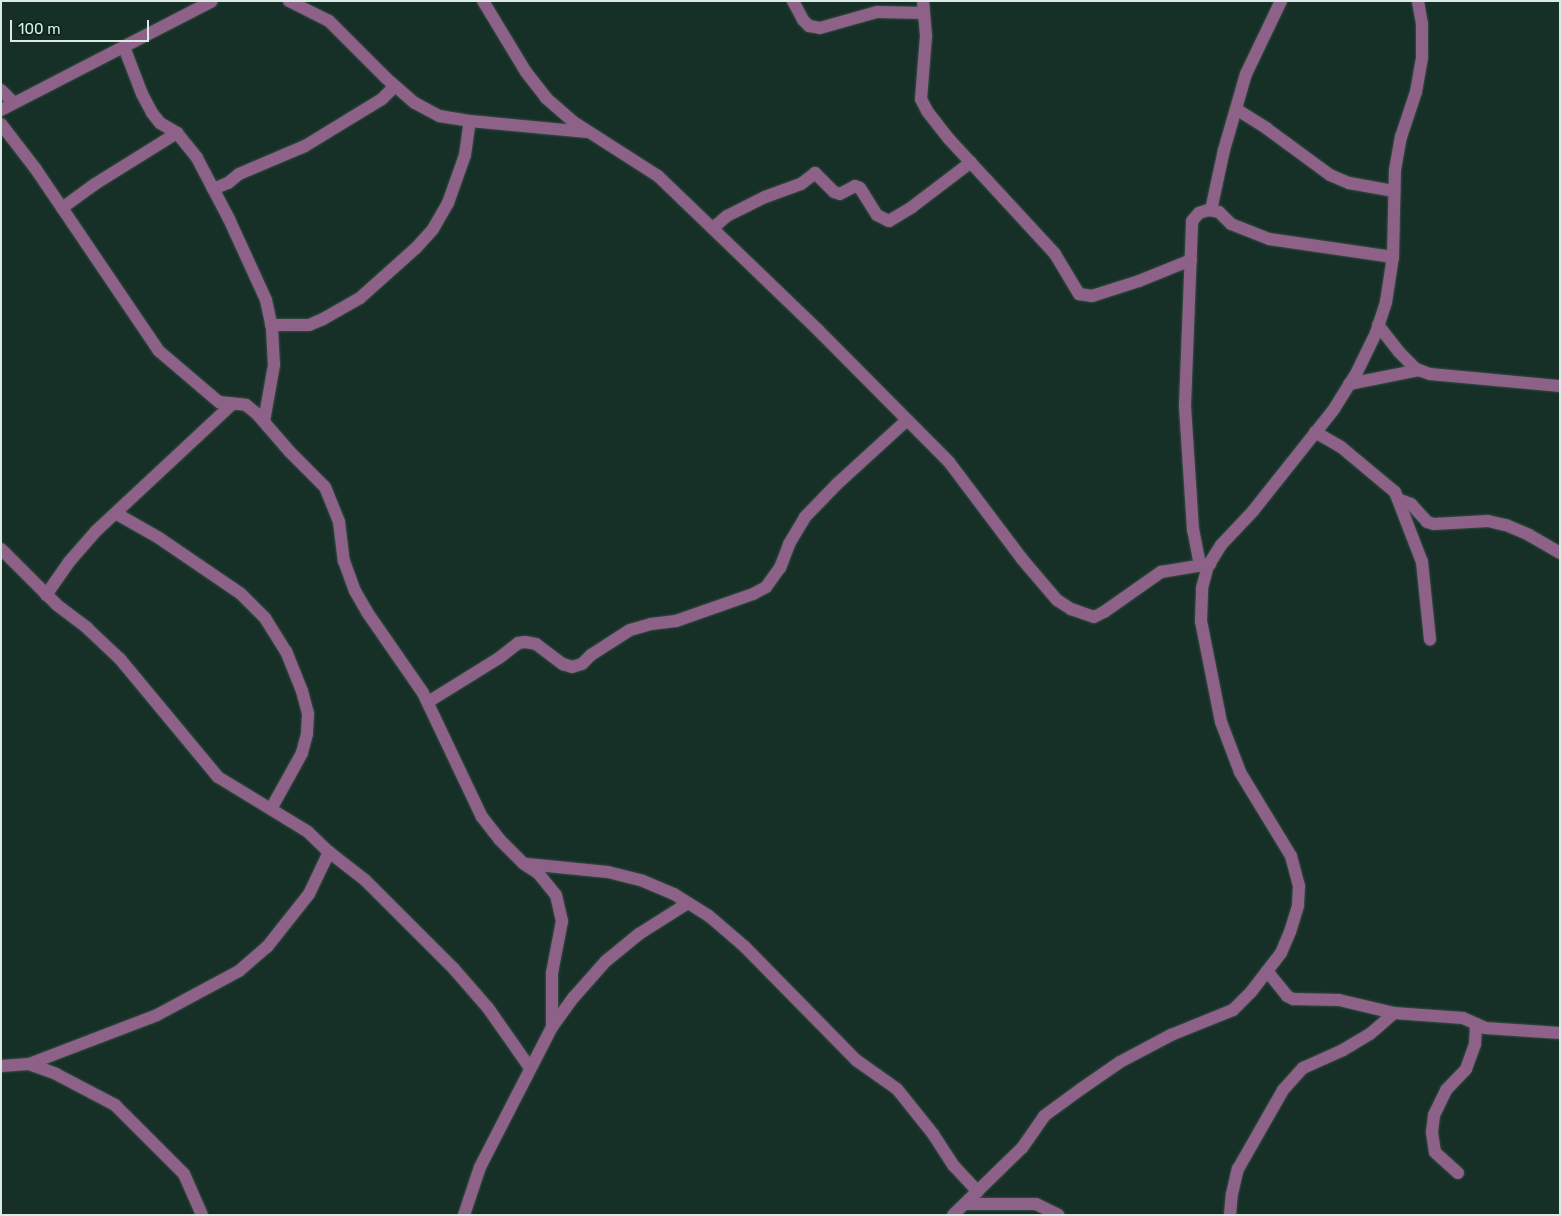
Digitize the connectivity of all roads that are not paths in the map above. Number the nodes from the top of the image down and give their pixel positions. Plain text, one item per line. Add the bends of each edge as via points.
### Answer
1 (212, 1) edge
2 (288, 1) edge
3 (483, 1) edge
4 (793, 1) edge
5 (1281, 1) edge
6 (1418, 1) edge
7 (924, 7) edge
8 (124, 47) junction
9 (395, 86) junction
10 (1, 90) edge
11 (14, 103) junction
12 (1236, 109) junction
13 (1, 110) edge
14 (470, 121) junction
15 (1, 124) edge
16 (589, 132) junction
17 (178, 133) junction
18 (971, 162) junction
19 (213, 189) junction
20 (1394, 191) junction
21 (62, 208) junction
22 (1211, 210) junction
23 (713, 228) junction
24 (1393, 257) junction
25 (1191, 260) junction
26 (271, 325) junction
27 (1378, 325) junction
28 (1420, 370) junction
29 (1349, 384) junction
30 (1560, 386) edge
31 (232, 404) junction
32 (264, 421) junction
33 (906, 421) junction
34 (1315, 432) junction
35 (1398, 499) junction
36 (117, 514) junction
37 (1, 550) edge
38 (1560, 553) edge
39 (1205, 564) junction
40 (46, 595) junction
41 (1430, 640) dead end
42 (428, 702) junction
43 (271, 809) junction
44 (329, 852) junction
45 (524, 864) junction
46 (688, 903) junction
47 (1267, 971) junction
48 (1394, 1013) junction
49 (1476, 1024) junction
50 (552, 1027) junction
51 (1560, 1033) edge
52 (29, 1064) junction
53 (1, 1066) edge
54 (530, 1068) junction
55 (1458, 1173) dead end
56 (978, 1192) junction
57 (965, 1204) junction
58 (1055, 1214) edge
59 (202, 1215) edge
60 (464, 1215) edge
61 (953, 1215) edge
62 (1230, 1215) edge

1 - 8 street
2 - 9 street via 329,21
3 - 16 street via 526,72 546,98
4 - 7 street via 803,20 809,26 820,28 877,12
5 - 12 street via 1246,74
6 - 20 street via 1422,57 1416,92 1401,137
7 - 18 street via 926,36 921,98 927,111
8 - 11 street
8 - 17 street via 152,113 160,123
9 - 14 street via 415,103 439,116
9 - 19 street via 382,99 305,146
10 - 11 street
11 - 13 street
12 - 20 street via 1330,175 1349,183
12 - 22 street
14 - 16 street
14 - 26 street via 465,155 448,203 433,229 416,248 360,298 323,319 309,324
15 - 21 street
16 - 23 street via 658,176
17 - 19 street via 197,158
17 - 21 street
18 - 23 street via 888,221 878,215 860,188 855,186 840,194 834,192 816,173 801,184 727,216
18 - 25 street via 1054,254 1078,294 1092,296
19 - 26 street via 266,300
20 - 24 street
21 - 31 street via 159,351 219,402
22 - 24 street via 1219,212 1231,224 1268,239
22 - 25 street via 1198,213 1192,221
23 - 33 street
24 - 27 street via 1386,302
25 - 39 street via 1185,406 1193,530
26 - 32 street via 274,365
27 - 28 street via 1399,352
27 - 29 street
28 - 29 street
28 - 30 street via 1430,374
29 - 34 street
31 - 32 street via 246,405
31 - 36 street
32 - 42 street via 325,487 340,522 344,561 355,591
33 - 39 street via 949,462 1022,559 1057,600 1071,609 1094,616 1161,572
33 - 42 street via 805,517 780,568 766,587 685,618 630,630 572,668 536,644 518,643 500,658
34 - 35 street via 1341,447 1371,471 1395,492
34 - 39 street via 1253,511
35 - 38 street via 1411,504 1427,522 1488,521 1506,525
35 - 41 street via 1422,562
36 - 40 street via 96,531
36 - 43 street via 159,538 241,594 265,618 286,651 308,714 307,734 302,753
37 - 40 street
39 - 47 street via 1201,621 1220,722 1240,772 1291,856 1299,886 1298,905 1290,932 1281,953
40 - 43 street via 120,659 218,778
42 - 45 street via 482,817
43 - 44 street via 308,832
44 - 52 street via 309,894 266,947 239,971 157,1016
44 - 54 street via 365,880 454,969 488,1008
45 - 46 street via 608,872 643,881
45 - 50 street via 538,873 556,895 562,922 552,973
46 - 50 street via 639,934 606,962
46 - 56 street via 744,946 856,1060 897,1089 954,1166
47 - 48 street via 1293,999 1339,1000
47 - 56 street via 1232,1010 1171,1035 1120,1062 1044,1116 1022,1148
48 - 49 street via 1463,1018
48 - 62 street via 1370,1034 1303,1068 1283,1090 1238,1169
49 - 51 street via 1485,1028
49 - 55 street via 1475,1044 1466,1069 1446,1090 1434,1114 1434,1152
50 - 54 street
52 - 53 street
52 - 59 street via 56,1074 115,1105 184,1174
54 - 60 street via 480,1167
56 - 57 street
57 - 58 street via 1036,1204
57 - 61 street

